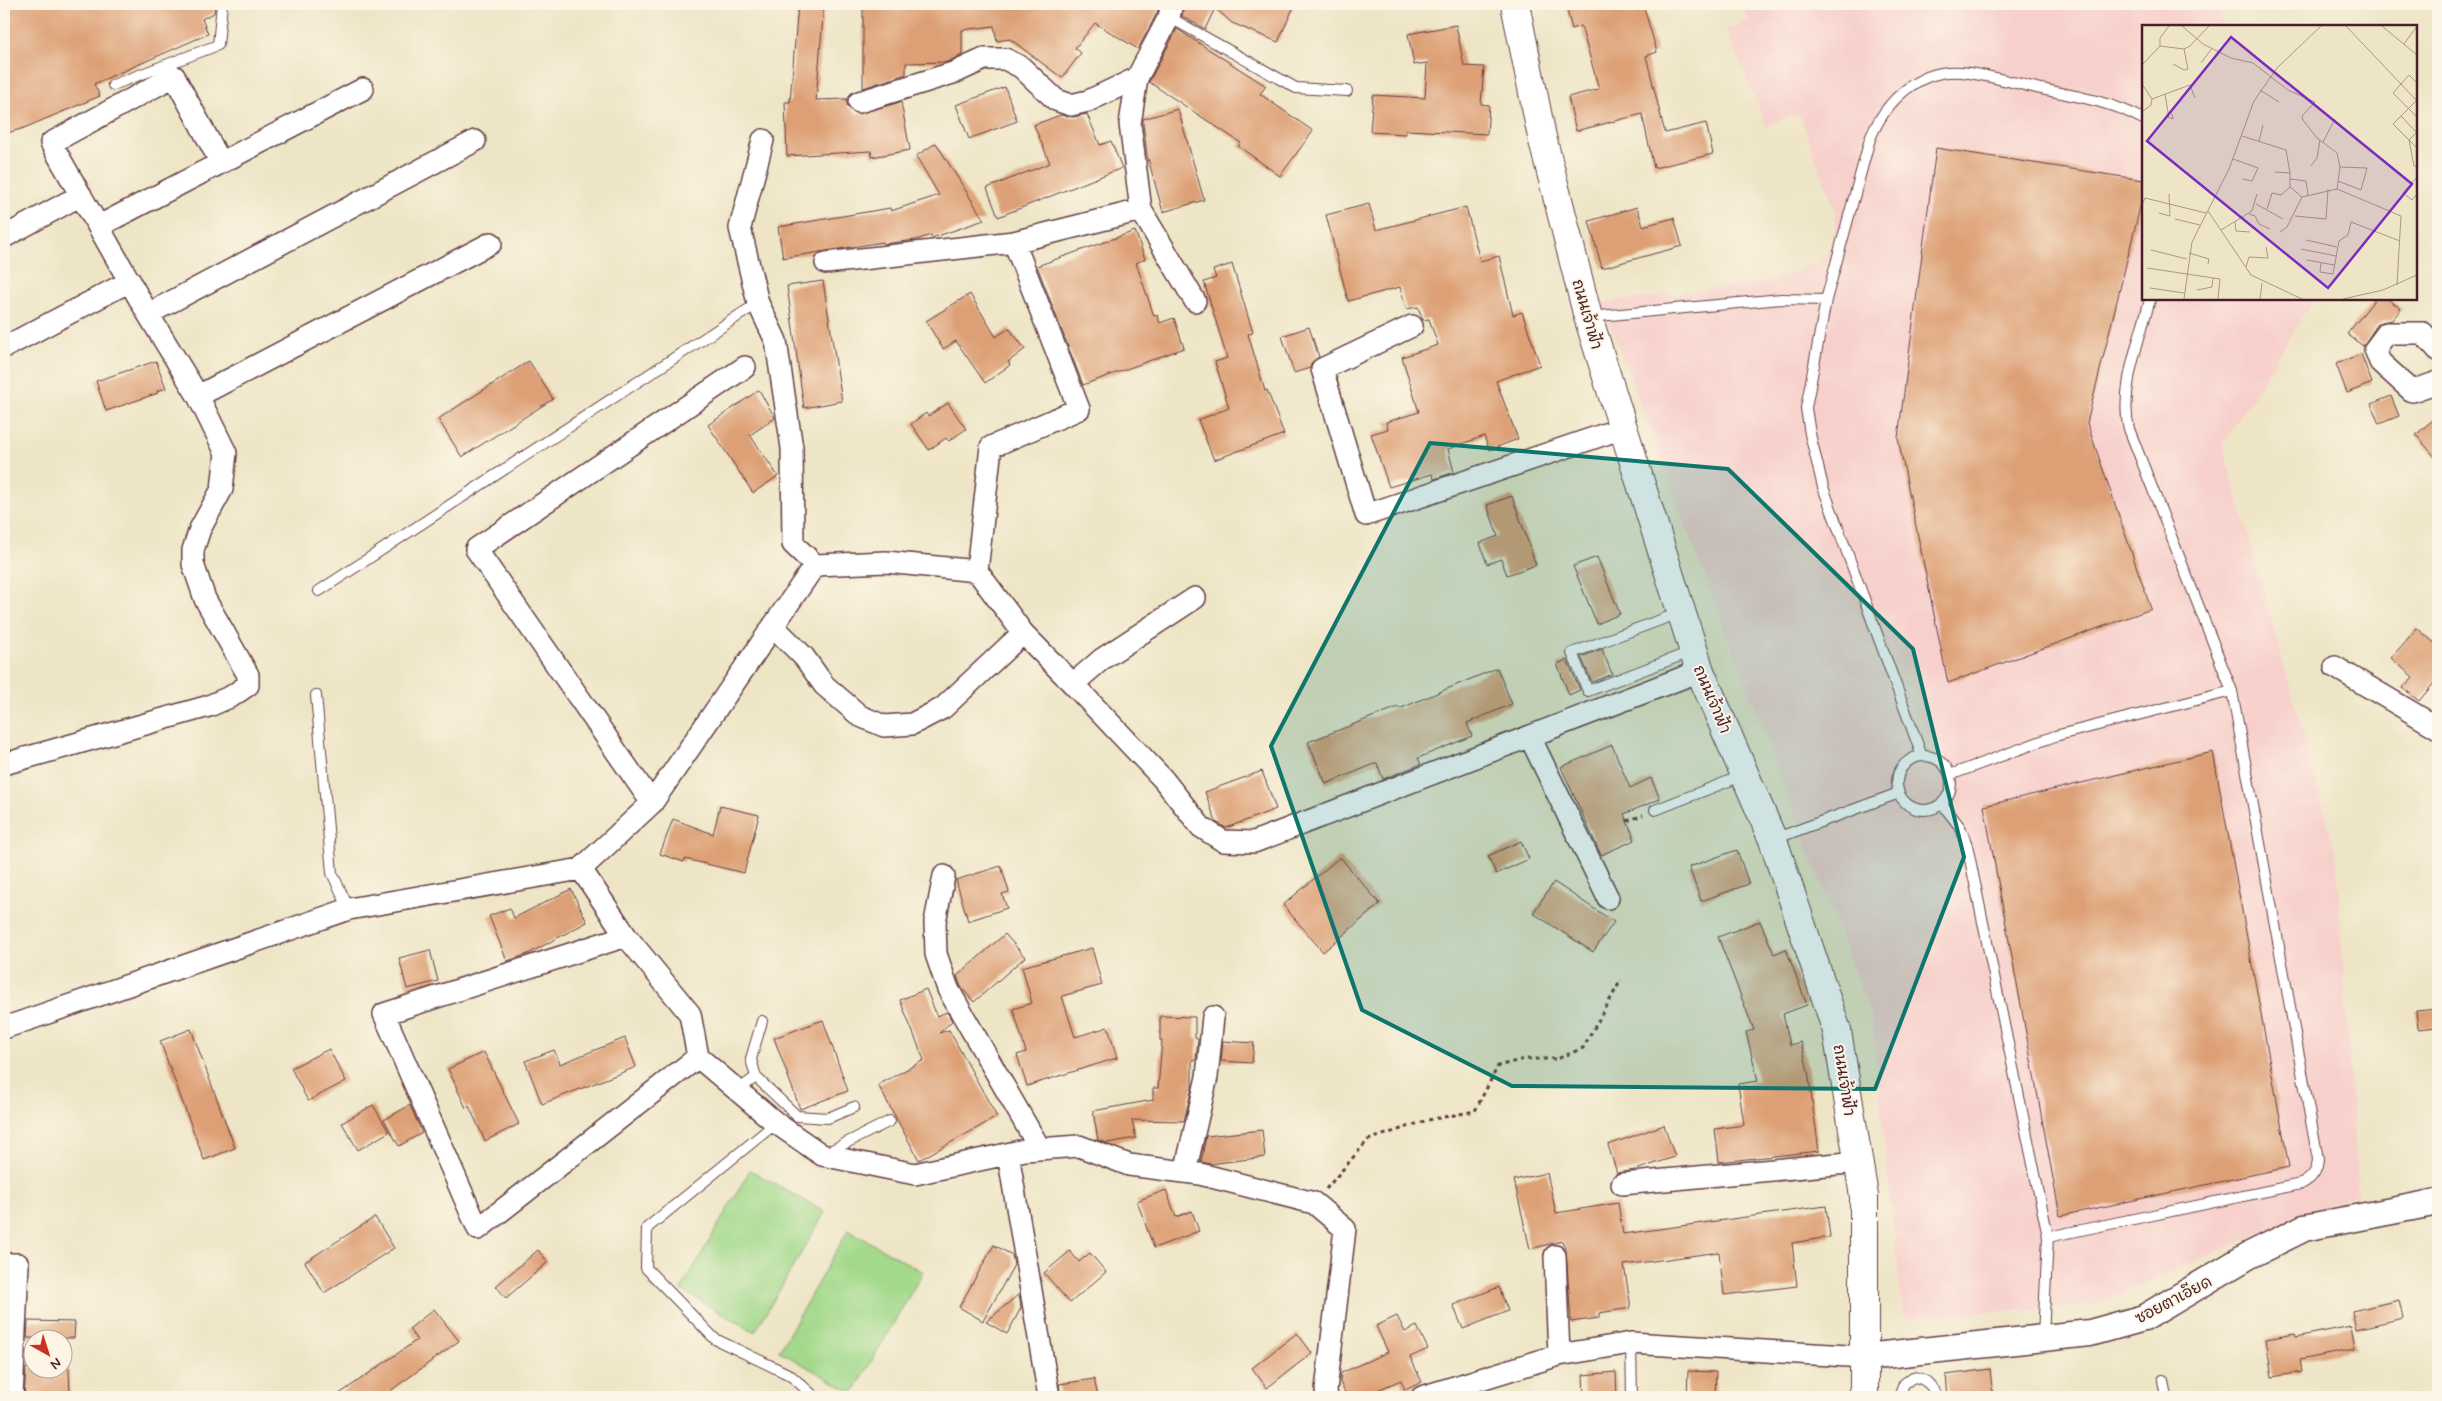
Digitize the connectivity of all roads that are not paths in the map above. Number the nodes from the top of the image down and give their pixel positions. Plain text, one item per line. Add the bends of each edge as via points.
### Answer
1 (222, 4) edge
2 (1515, 4) edge
3 (1170, 11) edge
4 (1137, 78) junction
5 (114, 85) dead end
6 (363, 89) dead end
7 (1347, 91) dead end
8 (859, 102) dead end
9 (2142, 118) edge
10 (763, 140) dead end
11 (475, 141) dead end
12 (221, 163) junction
13 (81, 196) junction
14 (1142, 210) junction
15 (99, 226) junction
16 (4, 237) edge
17 (1014, 242) junction
18 (491, 243) dead end
19 (826, 263) dead end
20 (130, 281) junction
21 (1826, 300) junction
22 (2150, 300) edge
23 (1195, 302) dead end
24 (758, 303) junction
25 (148, 314) junction
26 (1588, 317) junction
27 (1412, 326) dead end
28 (7, 346) dead end
29 (2438, 350) edge
30 (745, 367) dead end
31 (2438, 382) edge
32 (198, 396) junction
33 (1623, 428) junction
34 (815, 565) junction
35 (977, 570) junction
36 (319, 591) dead end
37 (1195, 598) dead end
38 (1681, 612) junction
39 (773, 626) junction
40 (1023, 633) junction
41 (1697, 661) junction
42 (2336, 667) dead end
43 (1072, 684) junction
44 (2232, 691) junction
45 (316, 695) dead end
46 (2438, 728) edge
47 (1530, 737) junction
48 (1922, 756) junction
49 (4, 764) edge
50 (1745, 774) junction
51 (1950, 775) junction
52 (1899, 793) junction
53 (652, 803) junction
54 (1942, 804) junction
55 (1655, 810) dead end
56 (1774, 840) junction
57 (581, 869) junction
58 (944, 876) dead end
59 (1608, 898) dead end
60 (349, 909) junction
61 (626, 936) junction
62 (1213, 1017) dead end
63 (762, 1022) dead end
64 (4, 1028) edge
65 (698, 1057) junction
66 (756, 1077) junction
67 (738, 1090) junction
68 (854, 1107) dead end
69 (890, 1121) dead end
70 (776, 1123) junction
71 (1040, 1149) junction
72 (1008, 1154) junction
73 (822, 1155) junction
74 (1858, 1162) junction
75 (1185, 1172) junction
76 (1622, 1184) dead end
77 (2438, 1202) edge
78 (2048, 1237) junction
79 (1555, 1256) dead end
80 (4, 1264) edge
81 (2043, 1338) junction
82 (1631, 1343) junction
83 (1559, 1355) junction
84 (1865, 1357) junction
85 (2163, 1380) dead end
86 (12, 1397) edge
87 (815, 1397) edge
88 (1048, 1397) edge
89 (1327, 1397) edge
90 (1422, 1397) edge
91 (1632, 1397) edge
92 (1864, 1397) edge
93 (1899, 1397) edge
94 (1938, 1397) edge
95 (2166, 1397) edge

1 - 5 lane via 218,45
2 - 26 main road, ถนนเจ้าฟ้า via 1542,137
3 - 4 street
3 - 7 lane via 1296,88
4 - 8 street via 1095,99 1070,105 1056,100 1020,67 1005,59 984,59 956,72
4 - 14 street via 1130,124
6 - 12 street
9 - 21 lane via 2126,110 2080,97 1961,72 1938,74 1916,82 1886,107 1875,127
10 - 24 street via 740,228
11 - 25 street
12 - 13 street via 174,76 51,143
12 - 15 street
13 - 15 street
13 - 16 street
14 - 17 street
14 - 23 street
15 - 20 street
17 - 19 street
17 - 35 street via 1079,408 991,447
18 - 32 street
20 - 25 street
20 - 28 street
21 - 26 lane via 1781,299
21 - 48 lane via 1806,408 1810,434 1823,487
22 - 44 lane via 2126,394 2125,414
24 - 34 street via 776,341 792,448 793,544
24 - 36 lane
25 - 32 street
26 - 33 main road, ถนนเจ้าฟ้า
27 - 33 street via 1322,368 1366,515
29 - 31 street via 2423,333 2387,332 2375,349 2380,362 2412,391
30 - 53 street via 476,548
32 - 49 street via 226,453 222,489 200,529 193,564 205,599 248,675 248,684 232,696 209,706
33 - 38 main road, ถนนเจ้าฟ้า
34 - 35 street via 886,562
34 - 39 street
35 - 40 street
37 - 43 street via 1102,659
38 - 41 main road, ถนนเจ้าฟ้า
38 - 41 lane via 1572,652 1588,692
39 - 40 street via 804,657 824,685 860,716 884,726 912,724 943,708
39 - 53 street
40 - 43 street
41 - 47 street
41 - 50 main road, ถนนเจ้าฟ้า
42 - 46 street
43 - 47 street via 1163,779 1201,827 1223,842 1254,842
44 - 51 lane via 2055,736
44 - 78 lane via 2318,1167 2314,1175 2301,1184
45 - 60 lane via 332,872
47 - 59 street
48 - 51 lane via 1939,761
48 - 52 lane via 1914,758 1902,769
50 - 55 lane
50 - 56 main road, ถนนเจ้าฟ้า
51 - 54 lane via 1950,790
52 - 54 lane via 1918,809
52 - 56 lane
53 - 57 street
54 - 78 lane via 1960,827 1967,845
56 - 74 main road, ถนนเจ้าฟ้า via 1837,1031
57 - 60 street
57 - 61 street
58 - 71 street via 935,938 936,954 948,989
60 - 64 street
61 - 65 street via 690,1014
61 - 65 street via 384,1014 478,1229
62 - 75 street via 1207,1078
63 - 66 lane via 751,1059
65 - 67 street
66 - 67 lane
66 - 68 lane via 797,1116 828,1118
67 - 70 street
69 - 73 lane
70 - 73 street
70 - 87 lane via 647,1228 646,1268 715,1338 790,1375
71 - 72 street
71 - 75 street via 1079,1146 1129,1165
72 - 73 street via 915,1174
72 - 88 street
74 - 76 street
74 - 84 main road, ถนนเจ้าฟ้า via 1864,1196
75 - 89 street via 1314,1203 1345,1229
77 - 81 street, ซอยตาเอียด via 2304,1228 2248,1256 2144,1318 2090,1333
78 - 81 lane
79 - 83 street
80 - 86 street via 18,1264
81 - 84 street, ซอยตาเอียด
82 - 83 street
82 - 84 street
82 - 91 lane
83 - 90 street
84 - 92 main road, ถนนเจ้าฟ้า
85 - 95 lane
93 - 94 lane via 1904,1384 1913,1377 1921,1378 1930,1385

